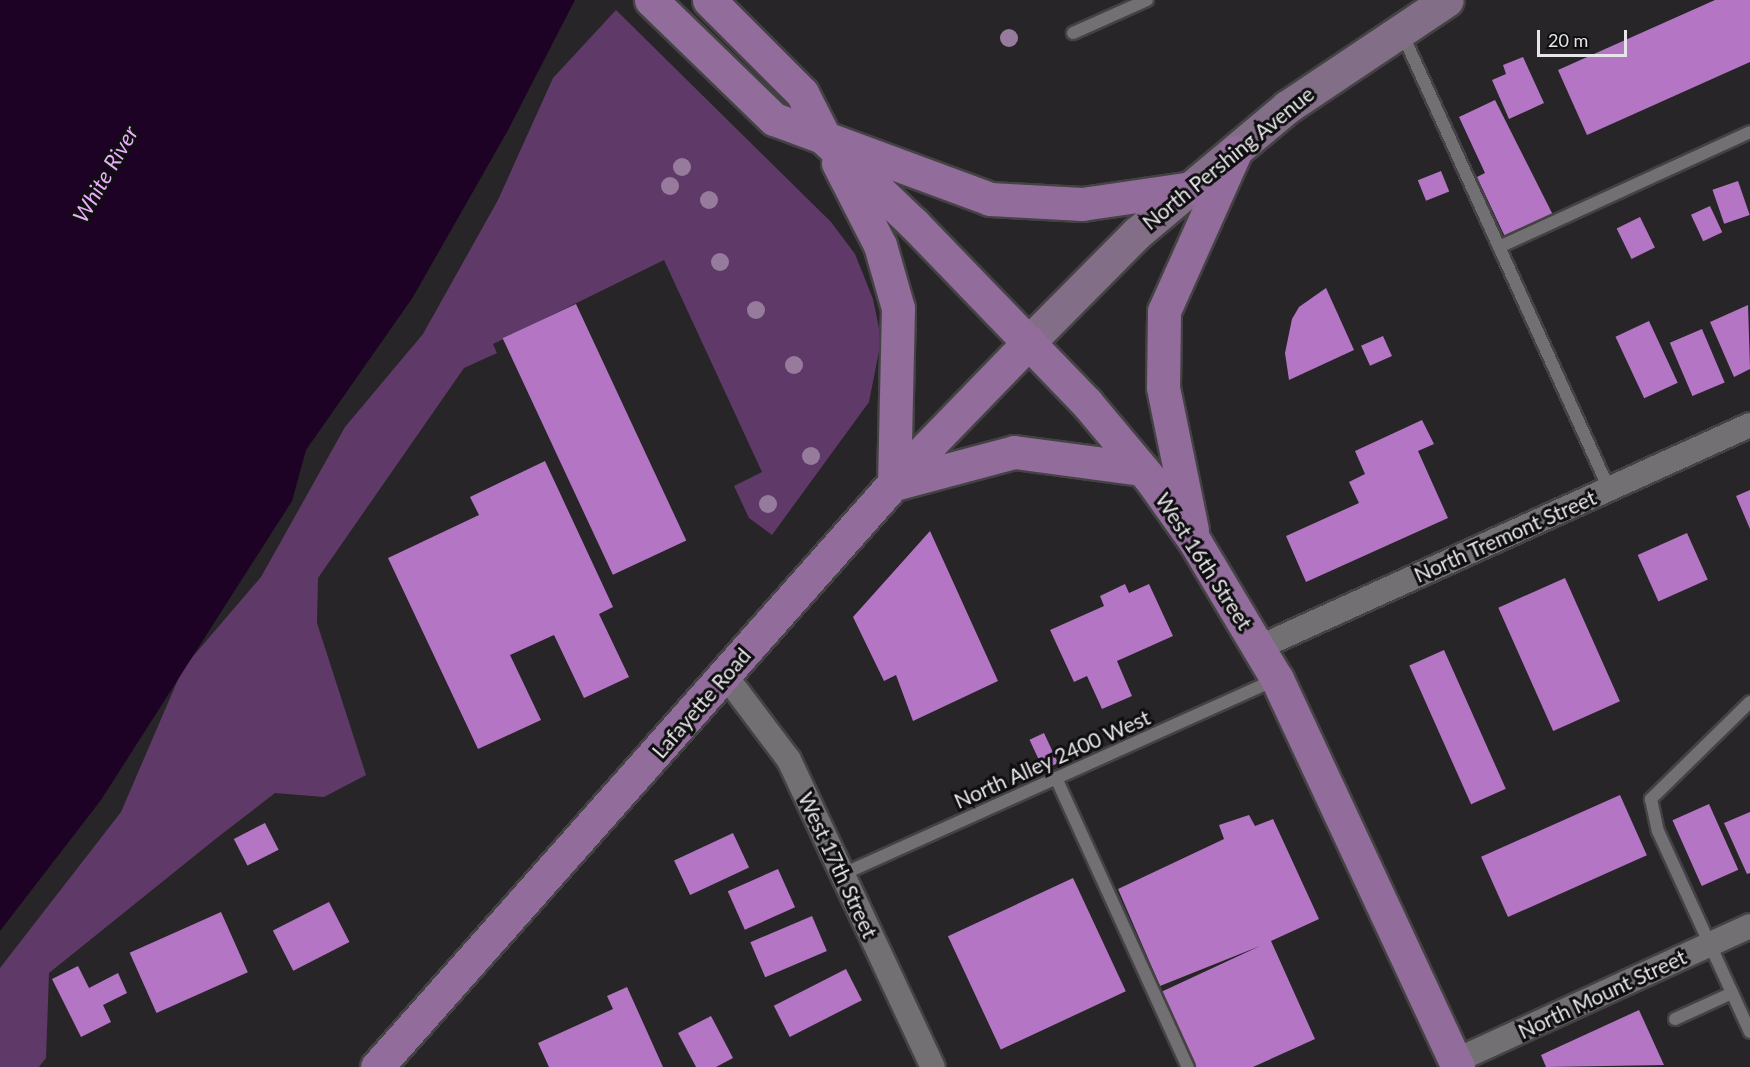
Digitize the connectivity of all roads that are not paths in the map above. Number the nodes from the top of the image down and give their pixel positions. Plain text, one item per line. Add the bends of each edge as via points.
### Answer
1 (651, 0) edge
2 (709, 0) edge
3 (1147, 0) edge
4 (1447, 0) edge
5 (1400, 29) junction
6 (1073, 33) dead end
7 (1750, 132) edge
8 (826, 141) junction
9 (1235, 152) junction
10 (1192, 188) junction
11 (1499, 247) junction
12 (1029, 342) junction
13 (1750, 425) edge
14 (1141, 469) junction
15 (894, 484) junction
16 (1609, 489) junction
17 (1194, 540) junction
18 (1260, 647) junction
19 (725, 675) junction
20 (1277, 679) junction
21 (1750, 702) edge
22 (1056, 778) junction
23 (843, 874) junction
24 (1750, 926) edge
25 (1709, 945) junction
26 (1732, 993) junction
27 (1675, 1019) dead end
28 (1750, 1032) edge
29 (1456, 1064) edge
30 (377, 1067) edge
31 (933, 1067) edge
32 (1188, 1067) edge

1 - 8 main road, West 16th Street via 774,119
2 - 8 main road, West 16th Street via 802,93
3 - 6 lane
4 - 5 main road, North Pershing Avenue
5 - 9 main road, North Pershing Avenue via 1287,107
5 - 11 lane
7 - 11 lane
8 - 10 main road via 990,199 1082,204
8 - 12 main road, West 16th Street
8 - 15 main road via 880,245 898,308
9 - 10 main road, North Pershing Avenue
9 - 17 main road via 1164,311 1163,387
10 - 12 main road, North Pershing Avenue via 1137,233
11 - 16 lane
12 - 14 main road, West 16th Street via 1086,402
12 - 15 main road, Lafayette Road
13 - 16 street, North Tremont Street
14 - 15 main road via 1014,452
14 - 17 main road, West 16th Street
15 - 19 main road, Lafayette Road
16 - 18 street, North Tremont Street
17 - 18 main road, West 16th Street
18 - 20 main road, West 16th Street
19 - 23 street, West 17th Street via 779,742
19 - 30 main road, Lafayette Road
20 - 22 lane, North Alley 2400 West
20 - 29 main road, West 16th Street
21 - 25 lane via 1651,799 1658,831
22 - 23 lane, North Alley 2400 West
22 - 32 lane
23 - 31 street, West 17th Street
24 - 25 street, North Mount Street
25 - 26 lane
25 - 29 street, North Mount Street
26 - 27 lane
26 - 28 lane

